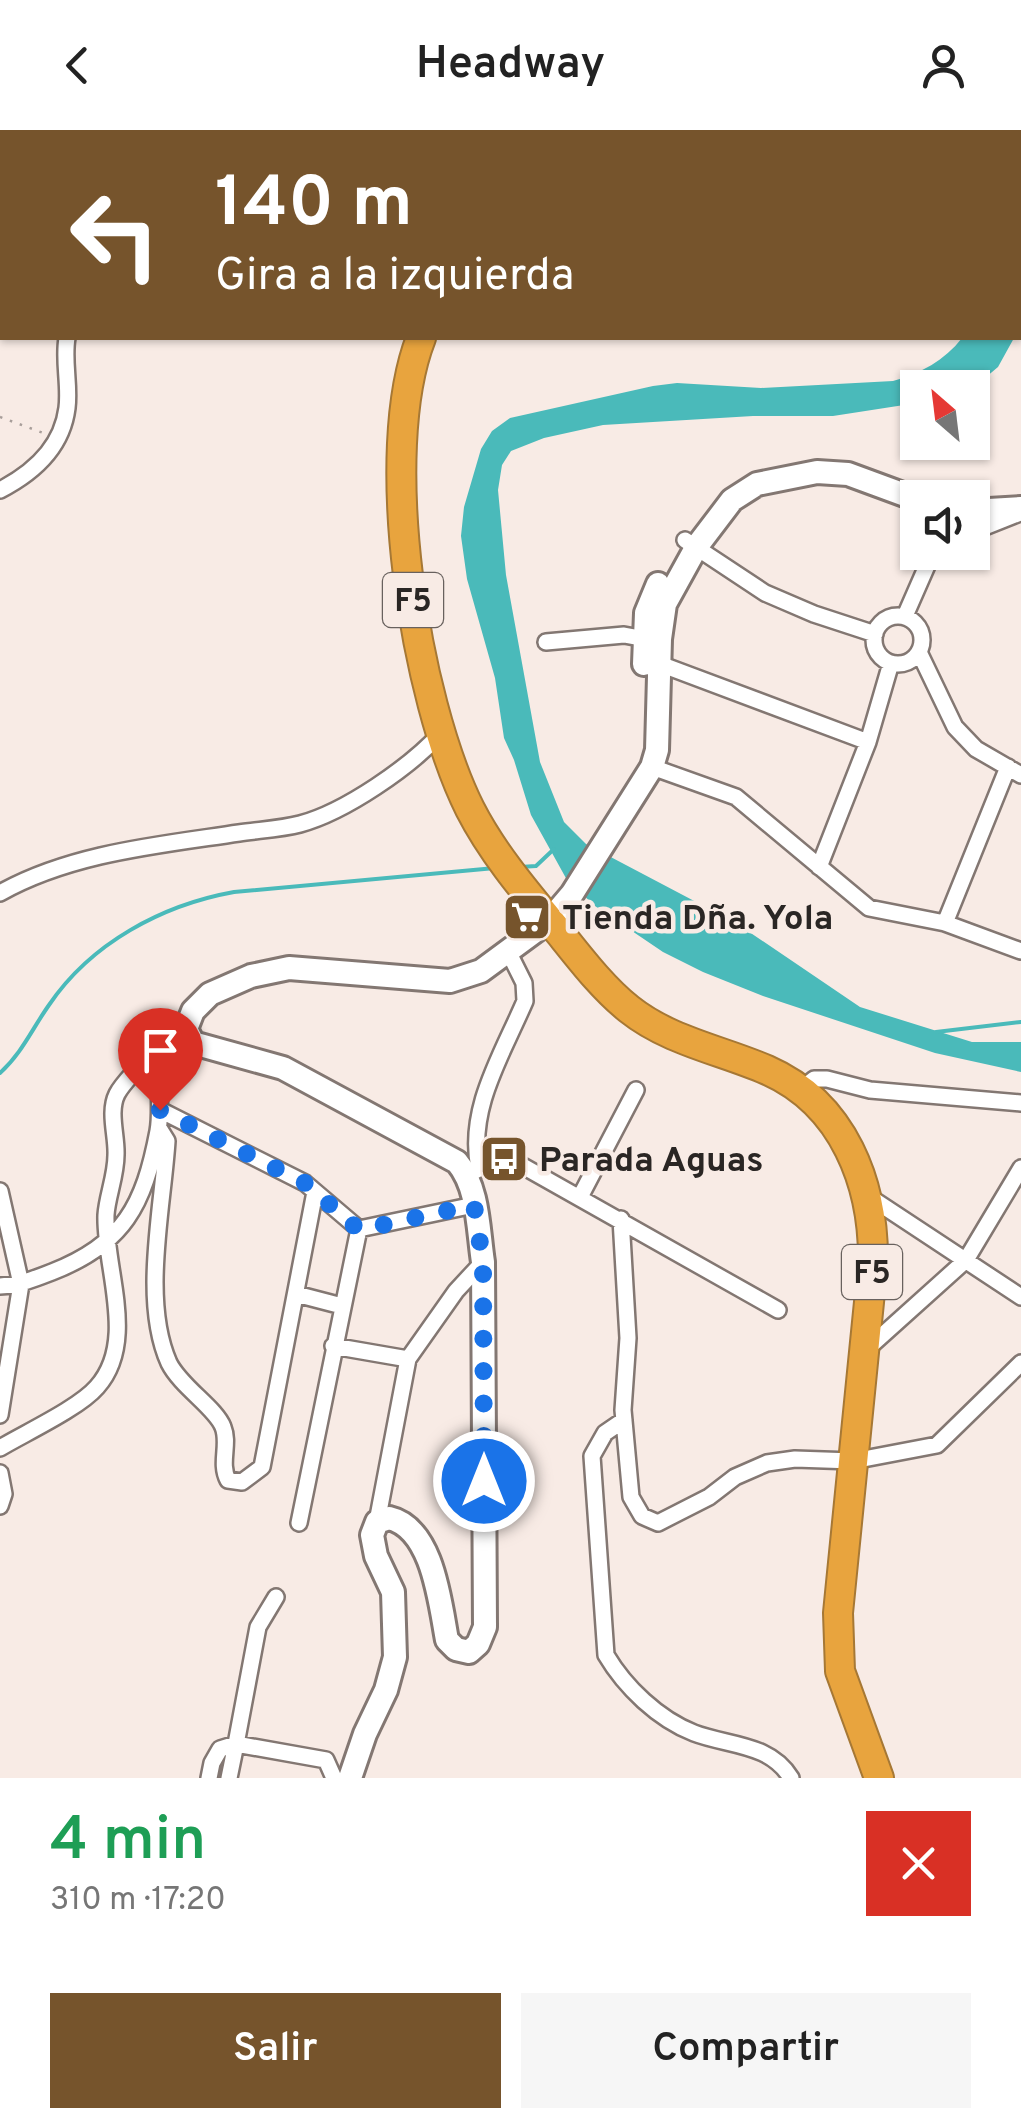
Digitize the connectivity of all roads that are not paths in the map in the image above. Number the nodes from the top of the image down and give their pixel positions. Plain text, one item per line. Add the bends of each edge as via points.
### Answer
1 (67, 340) edge
2 (420, 340) edge
3 (0, 490) edge
4 (900, 490) edge
5 (1021, 510) edge
6 (990, 511) edge
7 (990, 524) edge
8 (691, 543) junction
9 (925, 570) edge
10 (905, 616) junction
11 (875, 634) junction
12 (652, 640) junction
13 (546, 642) dead end
14 (919, 652) junction
15 (892, 663) junction
16 (652, 665) junction
17 (441, 733) junction
18 (868, 742) junction
19 (652, 767) junction
20 (1014, 771) edge
21 (635, 791) junction
22 (819, 867) junction
23 (0, 893) edge
24 (549, 920) junction
25 (945, 923) junction
26 (508, 951) junction
27 (1021, 951) edge
28 (186, 1029) junction
29 (164, 1062) junction
30 (636, 1090) dead end
31 (799, 1090) junction
32 (1021, 1103) edge
33 (160, 1110) junction
34 (159, 1128) junction
35 (1021, 1168) edge
36 (473, 1171) junction
37 (0, 1191) edge
38 (316, 1192) junction
39 (868, 1196) junction
40 (580, 1197) junction
41 (474, 1205) junction
42 (621, 1219) junction
43 (359, 1230) junction
44 (108, 1243) junction
45 (966, 1260) junction
46 (483, 1262) junction
47 (21, 1284) junction
48 (0, 1286) edge
49 (296, 1294) junction
50 (1021, 1297) edge
51 (342, 1306) junction
52 (778, 1310) dead end
53 (333, 1346) junction
54 (864, 1352) junction
55 (408, 1359) junction
56 (1021, 1363) edge
57 (0, 1415) edge
58 (624, 1420) junction
59 (0, 1448) edge
60 (853, 1460) junction
61 (0, 1472) edge
62 (0, 1506) edge
63 (378, 1522) junction
64 (299, 1523) dead end
65 (276, 1596) dead end
66 (236, 1744) junction
67 (209, 1778) edge
68 (229, 1778) edge
69 (334, 1778) edge
70 (350, 1778) edge
71 (791, 1778) edge
72 (879, 1778) edge

1 - 3 street via 67,411 56,438 47,457
2 - 17 highway, F5 via 402,413 401,472 410,580
4 - 8 street via 839,460 787,461 728,485 709,504
5 - 6 street
5 - 7 street
8 - 11 street via 765,593
8 - 12 street via 650,600
9 - 10 street
10 - 11 street via 884,621
10 - 14 street via 921,630
11 - 15 street via 879,654
12 - 13 street via 624,635
12 - 16 street
14 - 15 street
14 - 20 street via 955,727 976,749
15 - 18 street
16 - 18 street
16 - 19 street
16 - 21 street
17 - 23 street via 416,760 344,808 300,824 141,848 68,866
17 - 24 highway, F5 via 471,810
18 - 22 street
19 - 21 street
19 - 22 street via 736,797
20 - 25 street
21 - 24 street
22 - 25 street via 868,908
24 - 26 street
24 - 31 highway, F5 via 605,987 648,1023 770,1071
25 - 27 street
26 - 28 street via 481,971 450,981 289,968 251,976 210,994
26 - 36 street via 524,984 524,1001 478,1110
28 - 29 street
28 - 36 street via 193,1043 283,1068
29 - 33 street
29 - 44 street via 141,1064 117,1094
30 - 40 street
31 - 32 street via 827,1078 870,1090
31 - 39 highway, F5 via 846,1142
33 - 34 street
33 - 38 street
34 - 44 street via 146,1182
34 - 49 street via 167,1141 156,1281 161,1334 170,1365 222,1424 228,1480 242,1482 262,1467
35 - 45 street
36 - 40 street via 505,1156
36 - 41 street
37 - 47 street
38 - 43 street
38 - 49 street
39 - 45 street
39 - 54 highway, F5 via 873,1262
40 - 42 street
41 - 43 street
41 - 46 street
42 - 52 street
42 - 58 street via 628,1338
43 - 51 street
44 - 47 street
44 - 59 street via 117,1321 107,1371 82,1399
45 - 50 street
45 - 54 street
46 - 55 street
46 - 63 street via 485,1627 469,1652 447,1640 427,1555 412,1530 389,1518
47 - 48 street
47 - 57 street
49 - 51 street
51 - 53 street
53 - 55 street
53 - 64 street
54 - 60 highway, F5
55 - 63 street
56 - 60 street via 937,1445
58 - 60 street via 631,1498 642,1516 658,1524 767,1462
58 - 71 street via 605,1432 592,1456 606,1654 620,1678 659,1712 690,1732 771,1756
60 - 72 highway, F5 via 838,1650 847,1696
61 - 62 street
63 - 70 street via 372,1536 392,1592 395,1658
65 - 66 street via 258,1626
66 - 67 street via 220,1749
66 - 68 street
66 - 69 street via 326,1760

